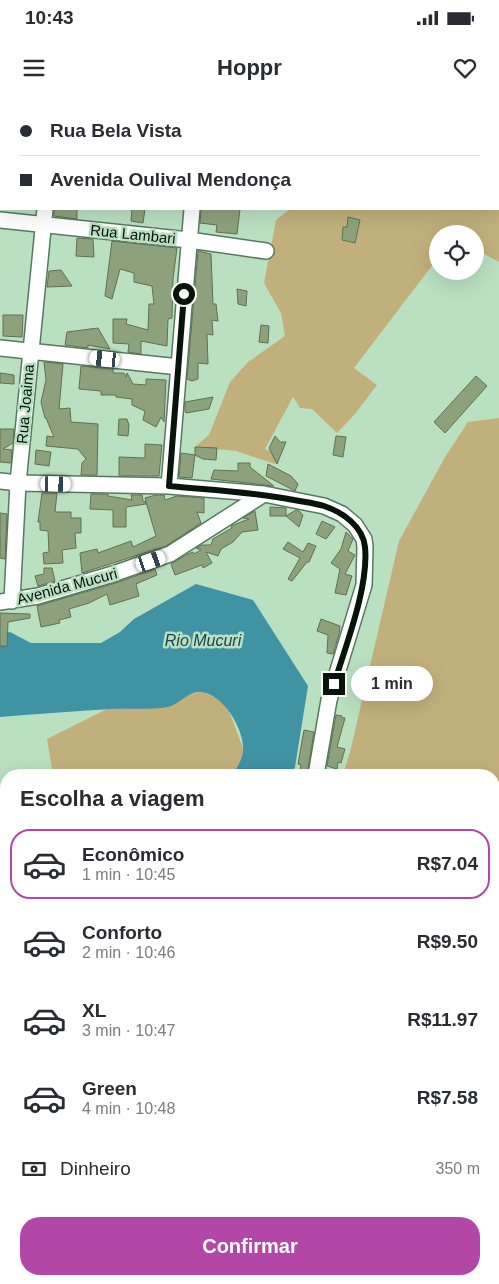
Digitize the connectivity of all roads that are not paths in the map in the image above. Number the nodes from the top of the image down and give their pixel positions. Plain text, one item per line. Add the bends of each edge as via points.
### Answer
1 (45, 210) edge
2 (192, 210) edge
3 (0, 220) edge
4 (44, 224) junction
5 (189, 240) junction
6 (266, 251) dead end
7 (0, 348) edge
8 (30, 352) junction
9 (179, 367) junction
10 (0, 481) edge
11 (18, 483) junction
12 (169, 486) junction
13 (264, 494) junction
14 (6, 601) edge
15 (317, 769) edge

1 - 4 street, Rua Joaima
2 - 5 street
3 - 4 street, Rua Lambari
4 - 5 street, Rua Lambari
4 - 8 street, Rua Joaima
5 - 6 street, Rua Lambari
5 - 9 street
7 - 8 street
8 - 9 street
8 - 11 street, Rua Joaima
9 - 12 street
10 - 11 street
11 - 12 street
11 - 14 street, Rua Joaima
12 - 13 street
13 - 14 street, Avenida Mucuri via 170,554 38,596
13 - 15 street via 324,506 342,514 355,525 366,547 364,585 329,700

